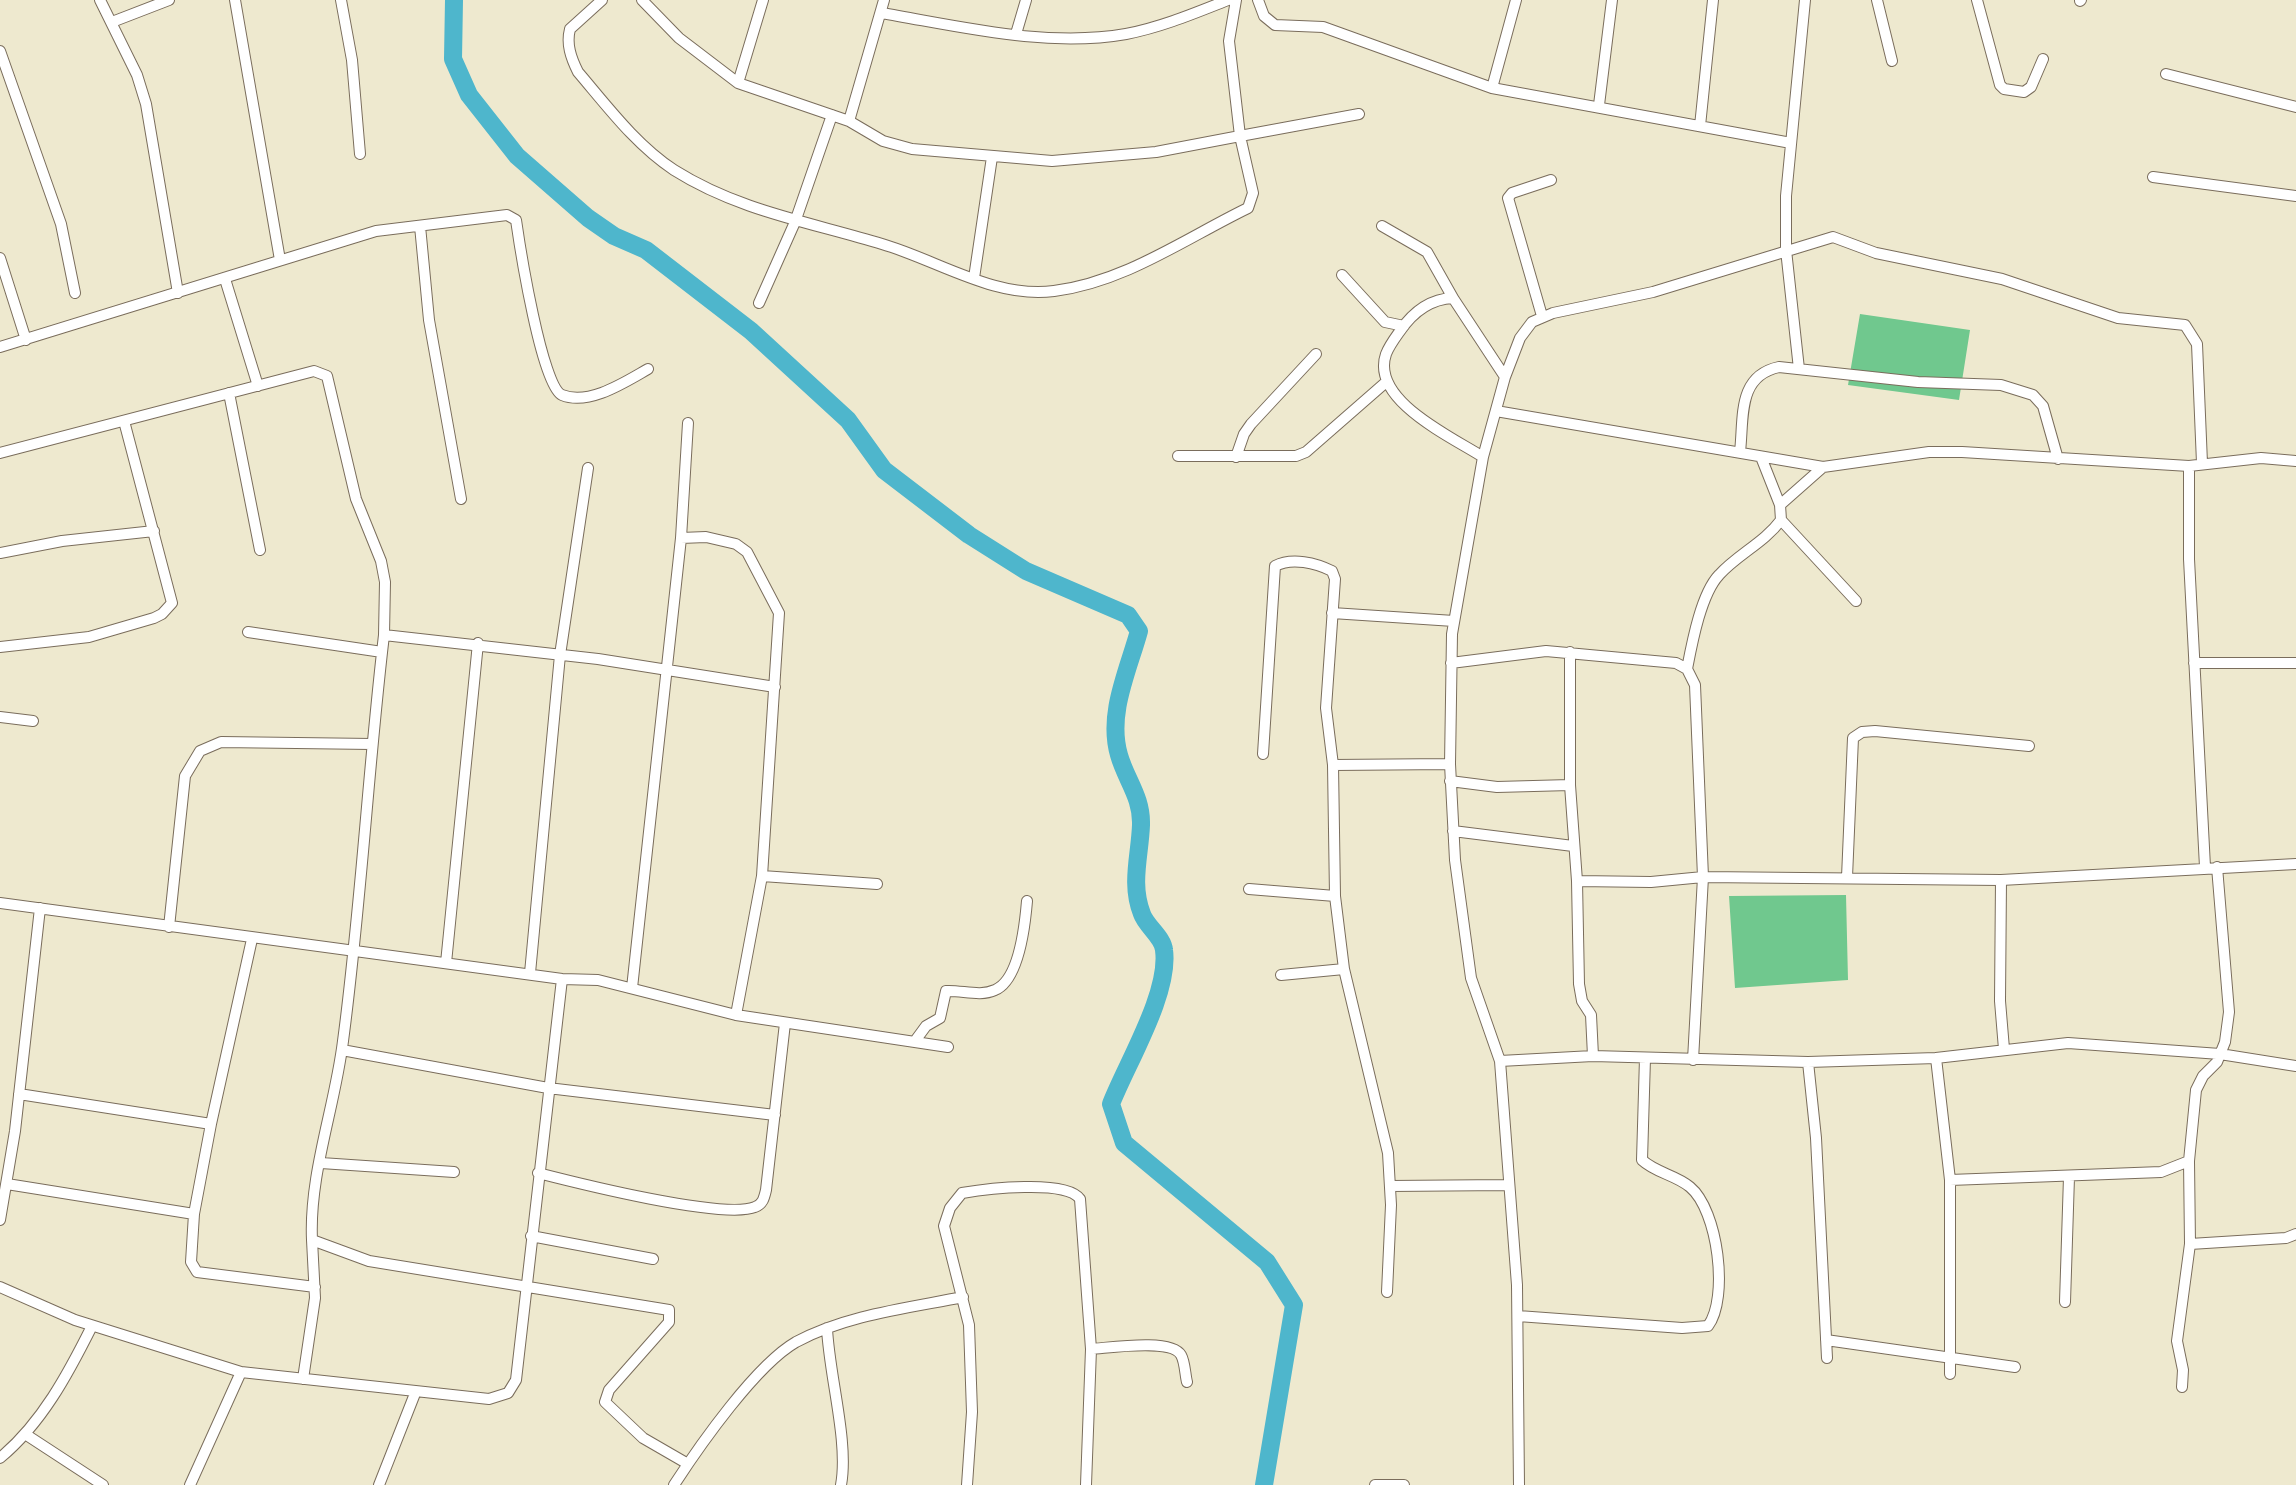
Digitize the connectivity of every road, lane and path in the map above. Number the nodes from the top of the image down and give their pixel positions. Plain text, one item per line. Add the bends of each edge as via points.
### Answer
1 (100, 0) edge
2 (169, 0) edge
3 (235, 0) edge
4 (341, 0) edge
5 (602, 0) edge
6 (642, 0) edge
7 (763, 0) edge
8 (884, 0) edge
9 (1026, 0) edge
10 (1228, 0) edge
11 (1236, 0) edge
12 (1258, 0) edge
13 (1516, 0) edge
14 (1612, 0) edge
15 (1713, 0) edge
16 (1805, 0) edge
17 (1877, 0) edge
18 (1978, 0) edge
19 (881, 13) junction
20 (112, 22) junction
21 (1016, 34) junction
22 (0, 51) edge
23 (2043, 59) dead end
24 (1892, 61) dead end
25 (2166, 74) dead end
26 (738, 83) junction
27 (1492, 88) junction
28 (1599, 105) junction
29 (2296, 107) edge
30 (1359, 114) dead end
31 (832, 116) junction
32 (849, 121) junction
33 (1700, 127) junction
34 (1240, 136) junction
35 (1791, 143) junction
36 (360, 154) dead end
37 (992, 157) junction
38 (2153, 177) dead end
39 (1551, 180) dead end
40 (2296, 196) edge
41 (795, 222) junction
42 (420, 226) junction
43 (1382, 226) dead end
44 (1786, 250) junction
45 (0, 258) edge
46 (280, 260) junction
47 (1342, 275) dead end
48 (974, 278) junction
49 (225, 279) junction
50 (75, 293) dead end
51 (178, 293) junction
52 (1453, 298) junction
53 (759, 303) dead end
54 (1542, 316) junction
55 (1404, 326) junction
56 (26, 340) junction
57 (0, 347) edge
58 (1316, 354) dead end
59 (648, 369) dead end
60 (1798, 369) junction
61 (1505, 377) junction
62 (1385, 383) junction
63 (258, 386) junction
64 (229, 393) junction
65 (1496, 411) junction
66 (124, 421) junction
67 (688, 424) dead end
68 (1740, 452) junction
69 (0, 453) edge
70 (1178, 456) dead end
71 (1236, 457) junction
72 (1483, 457) junction
73 (1761, 457) junction
74 (2058, 458) junction
75 (2296, 461) edge
76 (2202, 463) junction
77 (2189, 466) junction
78 (1823, 467) junction
79 (588, 468) dead end
80 (461, 499) dead end
81 (1780, 505) junction
82 (1781, 520) junction
83 (154, 531) junction
84 (681, 538) junction
85 (260, 550) dead end
86 (0, 553) edge
87 (1856, 601) dead end
88 (1332, 613) junction
89 (1454, 621) junction
90 (248, 632) dead end
91 (384, 635) junction
92 (478, 643) junction
93 (0, 647) edge
94 (382, 652) junction
95 (1570, 652) junction
96 (560, 655) junction
97 (1451, 663) junction
98 (2194, 663) junction
99 (2296, 663) edge
100 (1687, 669) junction
101 (667, 670) junction
102 (775, 687) junction
103 (0, 717) edge
104 (33, 721) dead end
105 (372, 744) junction
106 (2029, 746) dead end
107 (1263, 754) dead end
108 (1450, 764) junction
109 (1333, 765) junction
110 (1450, 781) junction
111 (1570, 785) junction
112 (1453, 831) junction
113 (1573, 846) junction
114 (2296, 864) edge
115 (2205, 867) junction
116 (2217, 867) junction
117 (762, 876) junction
118 (1703, 877) junction
119 (1847, 877) junction
120 (2001, 880) junction
121 (1577, 881) junction
122 (877, 884) dead end
123 (1249, 889) dead end
124 (1335, 896) junction
125 (1027, 901) dead end
126 (0, 903) edge
127 (40, 908) junction
128 (169, 927) junction
129 (252, 939) junction
130 (355, 952) junction
131 (446, 963) junction
132 (1344, 969) junction
133 (530, 973) junction
134 (1281, 975) dead end
135 (562, 979) junction
136 (632, 988) junction
137 (736, 1015) junction
138 (785, 1023) junction
139 (915, 1041) junction
140 (948, 1047) dead end
141 (2004, 1049) junction
142 (342, 1050) junction
143 (2220, 1054) junction
144 (1593, 1056) junction
145 (1645, 1058) junction
146 (1937, 1058) junction
147 (1693, 1060) junction
148 (1500, 1061) junction
149 (1808, 1062) junction
150 (2296, 1066) edge
151 (548, 1088) junction
152 (19, 1094) junction
153 (775, 1115) junction
154 (211, 1124) junction
155 (2189, 1161) junction
156 (321, 1163) junction
157 (454, 1172) dead end
158 (538, 1173) junction
159 (2069, 1177) junction
160 (1950, 1180) junction
161 (7, 1184) junction
162 (1507, 1185) junction
163 (1390, 1186) junction
164 (194, 1214) junction
165 (0, 1220) edge
166 (2296, 1234) edge
167 (531, 1236) junction
168 (312, 1240) junction
169 (2190, 1244) junction
170 (653, 1259) dead end
171 (0, 1287) edge
172 (315, 1287) junction
173 (525, 1288) junction
174 (1387, 1292) dead end
175 (963, 1297) junction
176 (2065, 1302) dead end
177 (1518, 1316) junction
178 (92, 1326) junction
179 (827, 1328) junction
180 (1826, 1340) junction
181 (1091, 1349) junction
182 (1950, 1356) junction
183 (1827, 1358) dead end
184 (2015, 1367) dead end
185 (240, 1372) junction
186 (1950, 1374) dead end
187 (303, 1379) junction
188 (1186, 1382) dead end
189 (2182, 1387) dead end
190 (416, 1391) junction
191 (25, 1434) junction
192 (1, 1455) edge
193 (688, 1464) junction
194 (103, 1485) edge
195 (190, 1485) edge
196 (379, 1485) edge
197 (674, 1485) edge
198 (841, 1485) edge
199 (967, 1485) edge
200 (1086, 1485) edge
201 (1376, 1485) edge
202 (1404, 1485) edge
203 (1519, 1485) edge

1 - 20 street
2 - 20 street
3 - 46 street
4 - 36 street via 352,60
5 - 41 street via 570,29 569,48 578,72 643,145 671,168 729,200
6 - 26 street via 679,38
7 - 26 street
8 - 19 street
9 - 21 street
10 - 21 street via 1124,34 1087,38
11 - 34 street via 1229,41
12 - 27 street via 1264,16 1275,25 1323,27
13 - 27 street
14 - 28 street
15 - 33 street
16 - 35 street
17 - 24 street
18 - 23 street via 2004,89 2024,92 2036,79
19 - 21 street
19 - 32 street
20 - 51 street via 146,104
22 - 50 street via 61,223
25 - 29 street
26 - 31 street
27 - 28 street
28 - 33 street
30 - 34 street
31 - 32 street
31 - 41 street
32 - 37 street via 883,141 912,149
33 - 35 street
34 - 37 street via 1094,160
34 - 48 street via 1253,193 1248,208 1130,270 1066,289 1023,291
35 - 44 street
37 - 48 street
38 - 40 street
39 - 54 street via 1507,198
41 - 48 street via 884,244
41 - 53 street
42 - 46 street via 376,231
42 - 59 street via 501,215 514,218 541,350 552,387 560,395 576,399 599,393
42 - 80 street via 426,301
43 - 52 street via 1433,258
44 - 54 street via 1653,292
44 - 60 street
44 - 76 street via 1833,237 1876,253 2011,281 2118,318 2185,325 2197,344
45 - 56 street
46 - 49 street
47 - 55 street via 1385,322
49 - 51 street
49 - 63 street
51 - 56 street
52 - 55 street via 1434,300
52 - 61 street
54 - 61 street via 1532,321 1520,338
55 - 62 street via 1386,352
56 - 57 street
58 - 71 street via 1251,424
60 - 68 street via 1765,370 1752,381
60 - 74 street via 1918,382 1989,383 2033,395 2043,406
61 - 65 street
62 - 71 street via 1306,452
62 - 72 street via 1412,412
63 - 64 street
63 - 91 street via 314,371 327,376 356,499 382,561
64 - 66 street
64 - 85 street
65 - 68 street
65 - 72 street
66 - 69 street
66 - 83 street
67 - 84 street
68 - 73 street
70 - 71 street
72 - 89 street
73 - 78 street
73 - 81 street
74 - 77 street
74 - 78 street via 1929,453
75 - 76 street via 2261,458
76 - 77 street
77 - 98 street
78 - 81 street
79 - 96 street
81 - 82 street
82 - 87 street
82 - 100 street via 1716,577
83 - 86 street
83 - 93 street via 172,595 172,603 162,614 89,637
84 - 101 street
84 - 102 street via 724,540 747,552 779,612
88 - 89 street
88 - 107 street via 1332,571 1302,562 1275,566
88 - 109 street via 1326,708
89 - 97 street
90 - 94 street
91 - 92 street
91 - 94 street
92 - 96 street
92 - 131 street
94 - 105 street
95 - 97 street
95 - 100 street via 1676,663
95 - 111 street
96 - 101 street
96 - 133 street
97 - 108 street
98 - 99 street
98 - 115 street
100 - 118 street via 1695,685
101 - 102 street
101 - 136 street
102 - 117 street
103 - 104 street
105 - 128 street via 221,742 200,751 181,792
105 - 130 street
106 - 119 street via 1875,731 1853,738
108 - 109 street
108 - 110 street
109 - 124 street
110 - 111 street via 1497,787
110 - 112 street
111 - 113 street
112 - 113 street
112 - 148 street via 1471,978
113 - 121 street
114 - 116 street
115 - 116 street
115 - 120 street
116 - 143 street via 2229,1013
117 - 122 street
117 - 137 street
118 - 119 street
118 - 121 street
118 - 147 street
119 - 120 street
120 - 141 street
121 - 144 street via 1579,984 1591,1015
123 - 124 street
124 - 132 street
125 - 139 street via 1025,926 1004,984 993,992 946,991 940,1018 926,1026
126 - 127 street
127 - 128 street
127 - 152 street
128 - 129 street
129 - 130 street
129 - 154 street
130 - 131 street
130 - 142 street
131 - 133 street
132 - 134 street
132 - 163 street via 1388,1153
133 - 135 street
135 - 136 street via 598,980
135 - 151 street
136 - 137 street
137 - 138 street
138 - 139 street
138 - 153 street
139 - 140 street
141 - 143 street via 2068,1043
141 - 146 street
142 - 151 street
142 - 156 street
143 - 150 street
143 - 155 street via 2198,1082
144 - 145 street
144 - 148 street
145 - 147 street
145 - 177 street via 1642,1160 1690,1187 1704,1208 1717,1248 1715,1317 1708,1326 1682,1328
146 - 149 street
146 - 160 street
147 - 149 street
148 - 162 street
149 - 180 street
151 - 153 street
151 - 158 street
152 - 154 street
152 - 161 street
153 - 158 street via 763,1202 746,1210 728,1211 613,1191
154 - 164 street
155 - 159 street via 2161,1172
155 - 169 street
156 - 157 street
156 - 168 street
158 - 167 street
159 - 160 street
159 - 176 street
160 - 182 street
161 - 164 street
161 - 165 street
162 - 163 street
162 - 177 street
163 - 174 street
164 - 172 street via 191,1262 197,1272
166 - 169 street
167 - 170 street
167 - 173 street
168 - 172 street
168 - 173 street via 369,1261
169 - 189 street via 2177,1341
171 - 178 street
172 - 187 street
173 - 190 street via 516,1380 508,1393 489,1399
173 - 193 street via 669,1310 669,1322 609,1390 605,1402 643,1438
175 - 179 street
175 - 181 street via 944,1226 962,1193 998,1187 1077,1194 1083,1220
175 - 199 street via 969,1325 972,1412
177 - 203 street
178 - 185 street
178 - 191 street via 55,1395
179 - 193 street via 794,1343 758,1375
179 - 198 street via 839,1419
180 - 182 street
180 - 183 street
181 - 188 street via 1175,1349 1182,1356
181 - 200 street
182 - 184 street
182 - 186 street
185 - 187 street
185 - 195 street
187 - 190 street
190 - 196 street
191 - 192 street
191 - 194 street
193 - 197 street
201 - 202 street

